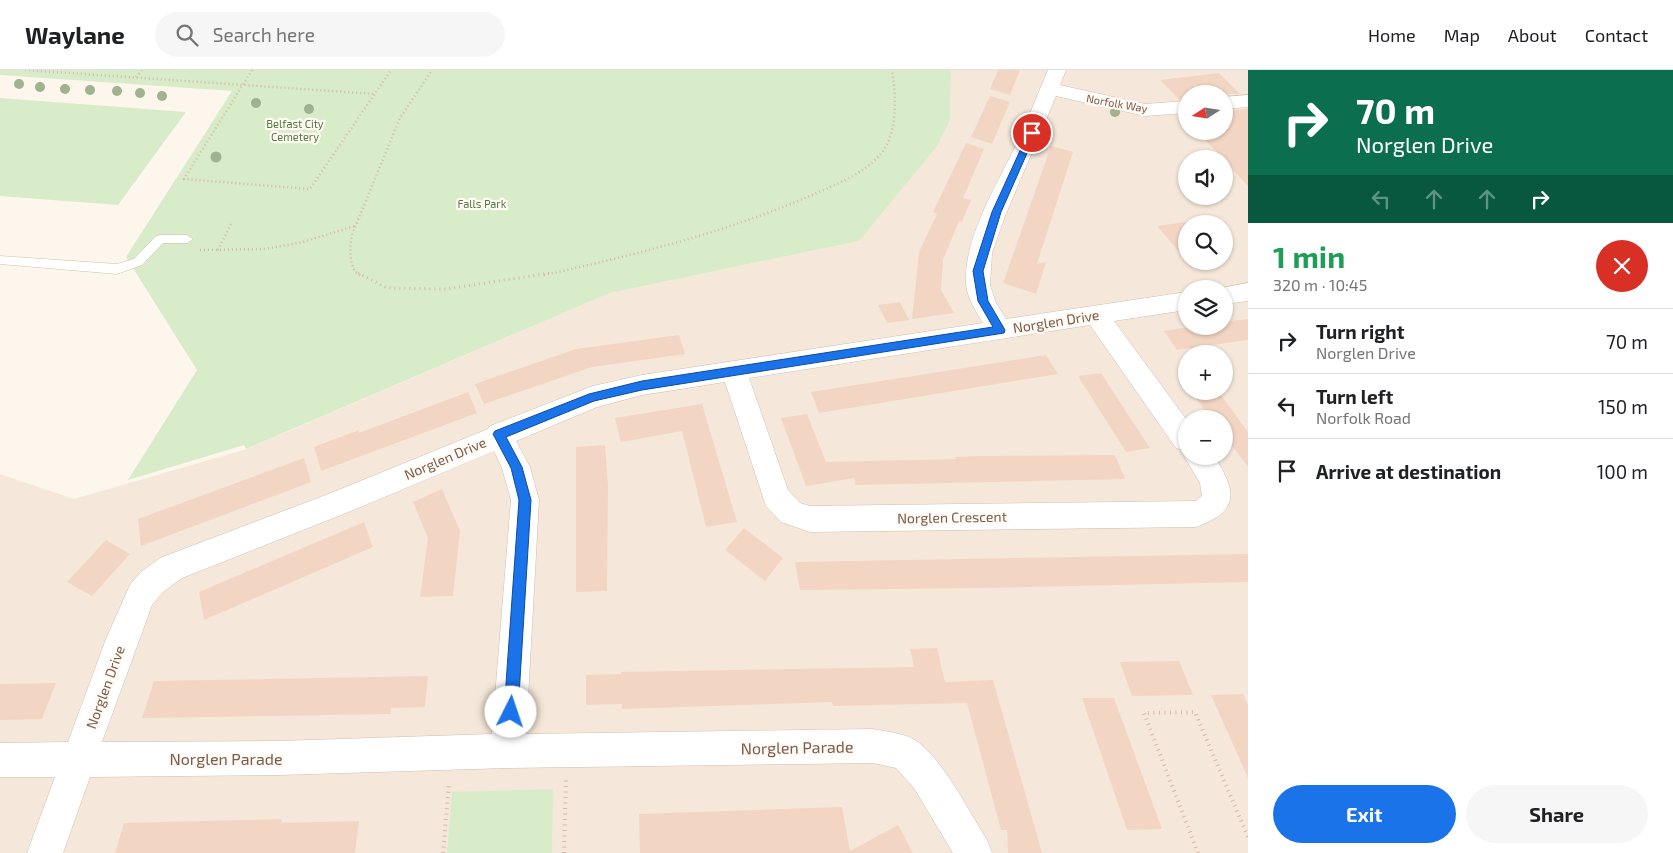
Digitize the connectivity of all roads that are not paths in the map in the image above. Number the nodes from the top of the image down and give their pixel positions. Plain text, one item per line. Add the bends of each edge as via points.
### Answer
1 (1053, 79) edge
2 (1248, 101) edge
3 (1233, 102) edge
4 (1178, 108) edge
5 (187, 239) dead end
6 (0, 260) edge
7 (1248, 292) edge
8 (1233, 294) edge
9 (1178, 302) edge
10 (1096, 315) junction
11 (1000, 330) junction
12 (734, 370) junction
13 (1178, 429) edge
14 (499, 434) junction
15 (1203, 465) edge
16 (508, 750) junction
17 (79, 758) junction
18 (0, 760) edge
19 (45, 853) edge
20 (974, 853) edge

1 - 4 street, Norfolk Way via 1090,99 1145,110
1 - 11 street via 996,212 978,271 983,301
2 - 3 street
5 - 6 lane via 160,239 138,262 117,269
7 - 8 street
9 - 10 street, Norglen Drive
10 - 11 street, Norglen Drive
10 - 13 street
11 - 12 street, Norglen Drive
12 - 14 street, Norglen Drive via 642,385 593,397
12 - 15 street, Norglen Crescent via 776,497 791,513 810,519 1196,514 1214,505 1217,497 1216,486
14 - 16 street via 516,467 525,500
14 - 17 street, Norglen Drive via 341,502 171,568 152,582 140,595
16 - 17 street, Norglen Parade via 280,758
16 - 20 street, Norglen Parade via 873,746 905,752 926,776
17 - 18 street, Norglen Parade
17 - 19 street, Norglen Drive

